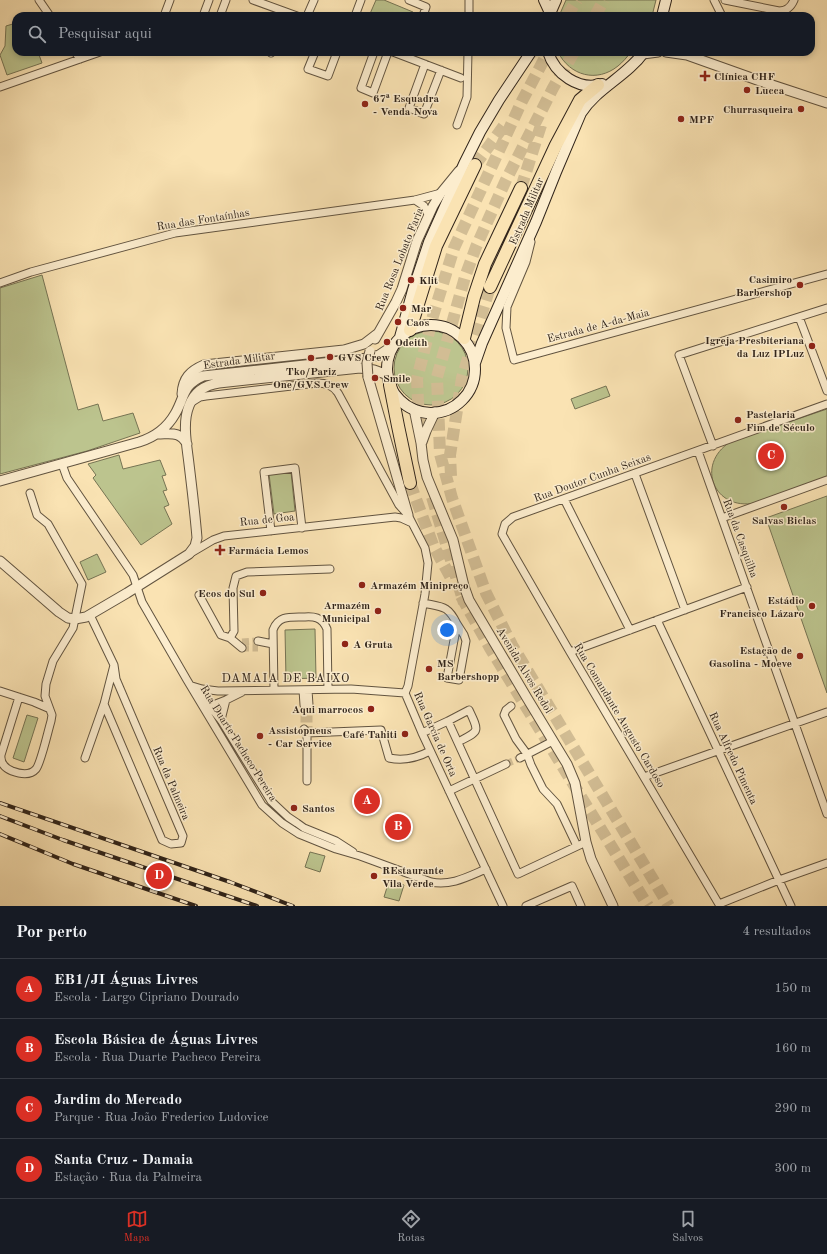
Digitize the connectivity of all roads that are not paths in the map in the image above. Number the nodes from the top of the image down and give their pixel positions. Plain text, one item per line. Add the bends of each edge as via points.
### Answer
1 (39, 0) edge
2 (170, 0) edge
3 (210, 0) edge
4 (226, 0) edge
5 (253, 0) edge
6 (314, 0) edge
7 (361, 0) edge
8 (409, 0) edge
9 (469, 0) edge
10 (544, 0) edge
11 (556, 0) edge
12 (666, 0) edge
13 (714, 0) edge
14 (725, 0) edge
15 (794, 0) edge
16 (47, 12) edge
17 (166, 12) edge
18 (205, 12) edge
19 (222, 12) edge
20 (281, 12) edge
21 (310, 12) edge
22 (357, 12) edge
23 (424, 12) edge
24 (469, 12) edge
25 (548, 12) edge
26 (550, 12) edge
27 (663, 12) edge
28 (720, 12) edge
29 (78, 56) edge
30 (89, 56) edge
31 (313, 56) edge
32 (336, 56) edge
33 (373, 56) edge
34 (387, 56) edge
35 (410, 56) edge
36 (468, 56) edge
37 (528, 56) edge
38 (549, 56) edge
39 (640, 56) edge
40 (691, 56) edge
41 (80, 59) junction
42 (425, 64) junction
43 (441, 70) junction
44 (465, 79) junction
45 (616, 80) junction
46 (598, 85) junction
47 (0, 87) edge
48 (827, 103) edge
49 (457, 125) dead end
50 (470, 164) junction
51 (521, 188) tunnel mouth
52 (441, 193) junction
53 (415, 200) junction
54 (429, 216) junction
55 (536, 222) junction
56 (827, 274) edge
57 (0, 283) edge
58 (490, 287) tunnel mouth
59 (827, 308) edge
60 (799, 316) junction
61 (377, 334) junction
62 (402, 337) junction
63 (464, 338) junction
64 (476, 363) junction
65 (389, 380) junction
66 (827, 391) edge
67 (182, 397) junction
68 (827, 404) edge
69 (188, 406) junction
70 (414, 409) junction
71 (435, 412) junction
72 (158, 434) junction
73 (422, 443) junction
74 (187, 444) junction
75 (713, 446) junction
76 (698, 451) junction
77 (62, 464) junction
78 (635, 474) junction
79 (827, 480) edge
80 (0, 481) edge
81 (410, 483) tunnel mouth
82 (30, 493) dead end
83 (564, 499) junction
84 (722, 518) junction
85 (410, 519) junction
86 (302, 528) junction
87 (271, 531) junction
88 (502, 534) joint
89 (189, 554) junction
90 (0, 560) edge
91 (330, 569) dead end
92 (137, 587) junction
93 (747, 587) junction
94 (199, 595) dead end
95 (423, 603) junction
96 (685, 610) junction
97 (90, 615) junction
98 (75, 619) junction
99 (657, 620) junction
100 (457, 624) junction
101 (630, 630) junction
102 (230, 638) junction
103 (273, 644) junction
104 (240, 645) tunnel mouth
105 (258, 645) tunnel mouth
106 (570, 652) junction
107 (114, 665) junction
108 (187, 680) junction
109 (192, 686) junction
110 (328, 689) junction
111 (274, 690) junction
112 (306, 690) junction
113 (0, 691) edge
114 (218, 691) junction
115 (242, 691) junction
116 (405, 692) junction
117 (19, 697) junction
118 (226, 700) junction
119 (104, 704) junction
120 (207, 704) junction
121 (306, 705) tunnel mouth
122 (511, 706) dead end
123 (48, 708) junction
124 (827, 712) edge
125 (221, 720) junction
126 (448, 721) junction
127 (794, 723) junction
128 (422, 733) junction
129 (554, 741) junction
130 (458, 742) junction
131 (718, 750) junction
132 (430, 751) junction
133 (527, 754) junction
134 (86, 758) dead end
135 (520, 758) tunnel mouth
136 (1, 764) edge
137 (506, 764) tunnel mouth
138 (644, 777) junction
139 (474, 779) junction
140 (307, 781) dead end
141 (827, 789) edge
142 (449, 791) junction
143 (819, 792) junction
144 (827, 814) edge
145 (581, 844) junction
146 (360, 856) junction
147 (827, 863) edge
148 (486, 868) junction
149 (779, 880) junction
150 (535, 904) edge
151 (719, 905) edge
152 (503, 906) edge
153 (526, 906) edge
154 (581, 906) edge
155 (613, 906) edge
156 (791, 906) edge

1 - 16 street
2 - 17 street
3 - 18 street
4 - 19 street
5 - 20 street
6 - 21 street
7 - 22 street
8 - 23 street via 426,7
9 - 24 street
10 - 25 main road
11 - 26 main road
12 - 27 main road
13 - 28 street
14 - 15 street via 783,11 789,8
29 - 41 street
30 - 41 street
31 - 32 street via 308,69 328,76
33 - 34 street via 361,88 373,93
35 - 42 street
36 - 44 street
37 - 50 main road, Rua Rosa Lobato Faria via 480,132
38 - 46 main road via 563,75 573,81 585,85
39 - 45 main road, Estrada Militar
40 - 48 street
41 - 47 street
42 - 43 street
42 - 43 street via 409,108 424,114
43 - 44 street
44 - 49 street via 467,97
45 - 46 main road
45 - 55 main road, Estrada Militar via 587,104 581,113
46 - 58 highway via 580,100 576,107
50 - 52 street, Rua Rosa Lobato Faria
50 - 62 highway
51 - 63 highway via 485,264
52 - 53 street, Rua das Fontaínhas
52 - 54 street, Rua Rosa Lobato Faria
53 - 54 street via 424,206
53 - 57 street, Rua das Fontaínhas via 175,233
54 - 61 street, Rua Rosa Lobato Faria via 417,241 396,302
55 - 56 street, Estrada de A-da-Maia via 526,262 507,308 506,328 514,360
55 - 64 main road, Estrada Militar
59 - 60 street
60 - 66 street
60 - 75 street via 679,355
61 - 67 street via 364,344 344,350 204,365 187,377 182,386
61 - 85 street, bridge via 367,363 368,377
62 - 63 main road via 421,326 433,324 444,326
62 - 65 main road via 390,355 387,365
62 - 67 street, Estrada Militar via 384,352 368,358 209,374 191,383
63 - 64 main road via 472,350
64 - 71 main road via 472,386 466,396 447,410
65 - 69 street, Estrada Militar via 374,370 360,368 219,383 201,389
65 - 70 main road via 396,395
65 - 81 highway
67 - 72 street, Estrada Militar via 171,420
68 - 75 street, Rua Doutor Cunha Seixas
69 - 74 street
69 - 85 street, Rua Garcia de Orta via 196,399 206,396 317,383 331,386 338,393
70 - 71 main road
70 - 73 street, Avenida Alves Redol
71 - 73 street, Avenida Alves Redol
72 - 74 street via 177,434 183,437
72 - 77 street, Estrada Militar
73 - 129 street, Avenida Alves Redol via 427,477 453,540 470,600
74 - 89 street via 197,538
75 - 76 street, Rua Doutor Cunha Seixas
76 - 78 street, Rua Doutor Cunha Seixas
76 - 84 street, Rua da Casquilha
77 - 80 street, Estrada Militar
77 - 92 street, Rua Duarte Pacheco Pereira via 67,478 133,575
78 - 83 street, Rua Doutor Cunha Seixas
78 - 96 street
79 - 84 street
82 - 98 street via 37,515 48,524 82,584
83 - 88 street, Rua Doutor Cunha Seixas via 513,517 505,524
83 - 101 street
84 - 93 street, Rua da Casquilha
85 - 86 street, Rua de Goa via 395,517
85 - 95 street, Rua Garcia de Orta via 428,559
86 - 87 street, Rua de Goa
86 - 87 street via 295,468 264,472
87 - 89 street, Rua de Goa via 218,538
88 - 106 street, Rua Comandante Augusto Cardoso
89 - 92 street, Rua de Goa
90 - 98 street via 59,612
91 - 102 street via 247,572 236,576 233,588 234,631
92 - 97 street, Rua de Goa
92 - 108 street, Rua Duarte Pacheco Pereira via 142,602
93 - 96 street
93 - 127 street, Rua da Casquilha
94 - 102 street via 221,635
95 - 100 street via 445,608
95 - 116 street, Rua Garcia de Orta
96 - 99 street
97 - 98 street, Rua de Goa
97 - 107 street, Rua da Palmeira
98 - 123 street via 70,633 53,661 46,684
99 - 101 street
99 - 131 street, Rua Alfredo Pimenta
100 - 100 street via 447,678 459,680 466,641
101 - 106 street
102 - 104 street
103 - 105 street
103 - 110 street via 273,630 278,621 289,617 312,617 322,621 327,629
103 - 111 street
106 - 138 street, Rua Comandante Augusto Cardoso
107 - 119 street
107 - 119 street, Rua da Palmeira via 116,679 183,836 181,843 171,844 162,840
108 - 109 street, Rua Duarte Pacheco Pereira
108 - 120 street, Rua Duarte Pacheco Pereira
109 - 114 street
109 - 120 street, Rua Duarte Pacheco Pereira
110 - 112 street
110 - 116 street
111 - 112 street
111 - 115 street
112 - 121 street
113 - 117 street
114 - 115 street
114 - 120 street
115 - 118 street
116 - 128 street, Rua Garcia de Orta
117 - 123 street
117 - 136 street via 1,755
118 - 120 street
118 - 125 street
119 - 134 street
120 - 125 street, Rua Duarte Pacheco Pereira
120 - 146 street, Rua Duarte Pacheco Pereira via 262,805 299,834
122 - 133 street via 504,716
123 - 136 street via 52,715 51,721 36,768 30,773 22,774
124 - 127 street
125 - 146 street, Rua Duarte Pacheco Pereira via 271,801 300,826 336,841
126 - 128 street
126 - 130 street
126 - 130 street via 469,710 477,726 475,733
127 - 131 street
127 - 143 street, Rua da Casquilha
128 - 132 street, Rua Garcia de Orta
129 - 133 street
129 - 145 street, Avenida Alves Redol via 575,783
130 - 139 street
131 - 138 street
131 - 149 street, Rua Alfredo Pimenta
132 - 140 street via 421,756 404,759 389,758 381,730 307,730
132 - 142 street, Rua Garcia de Orta
133 - 135 street
133 - 145 street via 543,789 557,804
137 - 139 street
138 - 151 street, Rua Comandante Augusto Cardoso
139 - 142 street
139 - 145 street via 518,874
141 - 143 street
142 - 148 street, Rua Garcia de Orta
143 - 144 street, Rua da Casquilha
145 - 155 street, Avenida Alves Redol via 591,859
146 - 148 street, Rua Duarte Pacheco Pereira via 443,884
147 - 149 street
148 - 152 street, Rua Garcia de Orta
149 - 151 street
149 - 156 street, Rua Alfredo Pimenta
150 - 153 street
150 - 154 street via 572,886

